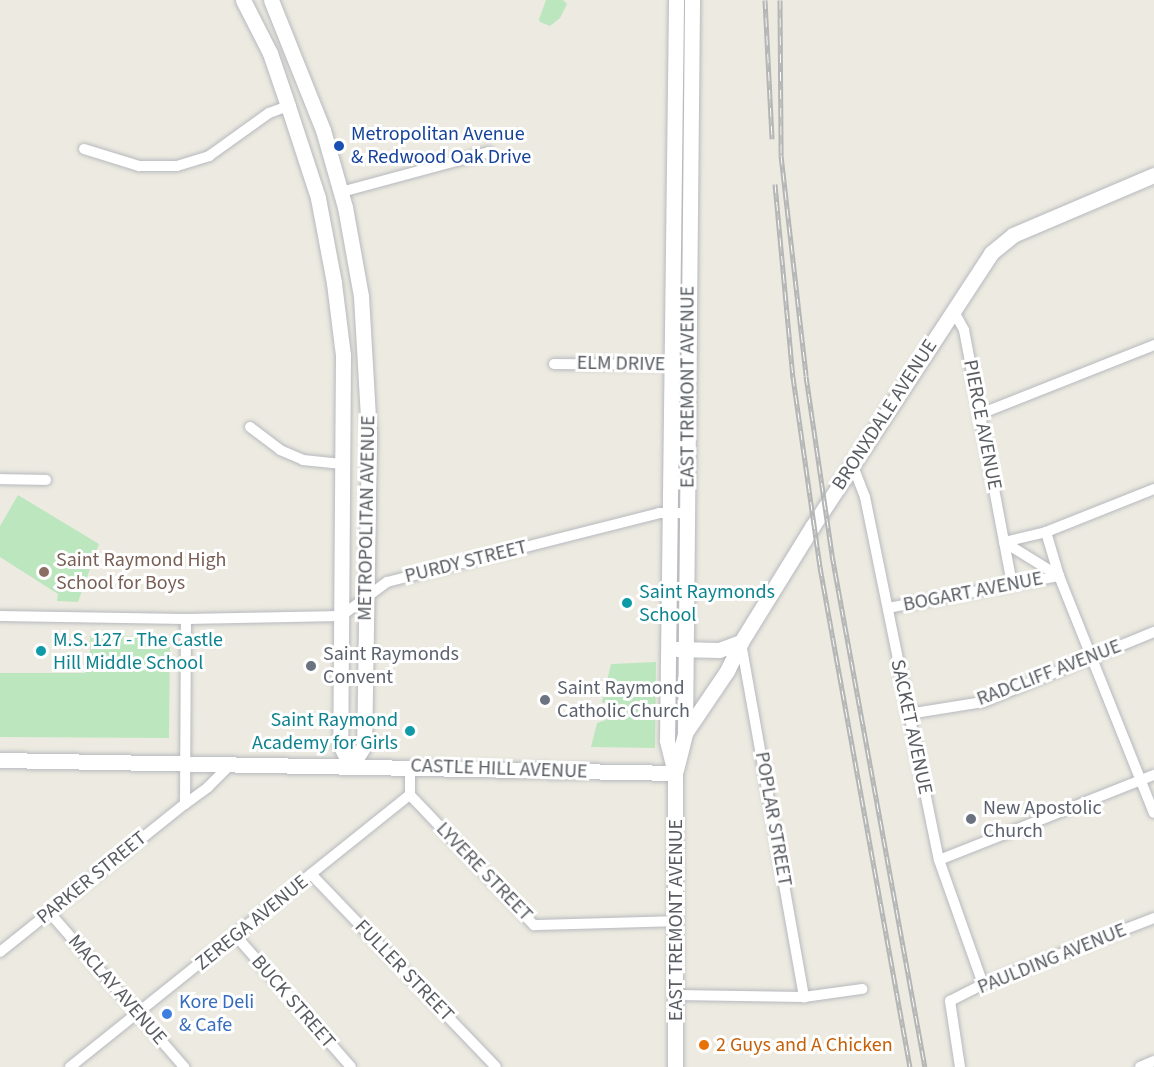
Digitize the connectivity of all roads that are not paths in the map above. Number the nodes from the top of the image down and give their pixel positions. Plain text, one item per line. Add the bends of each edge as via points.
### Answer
1 (243, 0) edge
2 (270, 0) edge
3 (676, 0) edge
4 (692, 0) edge
5 (288, 42) junction
6 (268, 51) junction
7 (675, 58) junction
8 (692, 58) junction
9 (288, 106) junction
10 (84, 149) dead end
11 (489, 152) dead end
12 (1154, 175) edge
13 (341, 192) junction
14 (673, 226) junction
15 (689, 226) junction
16 (953, 310) junction
17 (1154, 345) edge
18 (365, 350) junction
19 (343, 351) junction
20 (554, 364) dead end
21 (672, 365) junction
22 (688, 365) junction
23 (980, 414) junction
24 (250, 428) dead end
25 (342, 464) junction
26 (853, 466) junction
27 (0, 479) edge
28 (46, 480) dead end
29 (1154, 489) edge
30 (670, 513) junction
31 (687, 513) junction
32 (1046, 532) junction
33 (1004, 542) junction
34 (1059, 576) junction
35 (1011, 585) junction
36 (366, 598) junction
37 (888, 608) junction
38 (0, 616) edge
39 (341, 616) junction
40 (186, 619) junction
41 (1154, 632) edge
42 (741, 642) junction
43 (668, 649) junction
44 (686, 649) junction
45 (1092, 657) junction
46 (908, 714) junction
47 (685, 733) junction
48 (0, 760) edge
49 (184, 764) junction
50 (231, 764) junction
51 (351, 766) junction
52 (410, 767) junction
53 (675, 773) junction
54 (1154, 775) edge
55 (1141, 780) junction
56 (410, 795) junction
57 (185, 804) junction
58 (1154, 813) edge
59 (939, 860) junction
60 (312, 874) junction
61 (49, 912) junction
62 (1154, 918) edge
63 (676, 921) junction
64 (236, 936) junction
65 (0, 952) edge
66 (983, 984) junction
67 (862, 989) dead end
68 (676, 995) junction
69 (804, 997) junction
70 (137, 1013) junction
71 (1154, 1061) edge
72 (70, 1067) edge
73 (184, 1067) edge
74 (351, 1067) edge
75 (496, 1067) edge
76 (675, 1067) edge
77 (960, 1067) edge
78 (1140, 1067) edge

1 - 6 main road, METROPOLITAN AVENUE
2 - 5 main road, METROPOLITAN AVENUE
3 - 7 main road, EAST TREMONT AVENUE
4 - 8 main road, EAST TREMONT AVENUE
5 - 6 main road
5 - 13 main road, METROPOLITAN AVENUE via 323,130
6 - 9 main road, METROPOLITAN AVENUE
7 - 8 main road
7 - 14 main road, EAST TREMONT AVENUE
8 - 15 main road, EAST TREMONT AVENUE
9 - 10 street via 269,113 209,156 177,166 139,166
9 - 19 main road, METROPOLITAN AVENUE via 318,198
11 - 13 street
12 - 16 main road, BRONXDALE AVENUE via 998,245
13 - 18 main road, METROPOLITAN AVENUE via 356,264
14 - 15 main road
14 - 21 main road, EAST TREMONT AVENUE
15 - 22 main road, EAST TREMONT AVENUE
16 - 23 street, PIERCE AVENUE via 964,330
16 - 26 main road, BRONXDALE AVENUE
17 - 23 street
18 - 19 main road
18 - 36 main road, METROPOLITAN AVENUE via 369,435
19 - 25 main road, METROPOLITAN AVENUE
20 - 21 street, ELM DRIVE
21 - 22 street, ELM DRIVE
21 - 30 main road, EAST TREMONT AVENUE
22 - 31 main road, EAST TREMONT AVENUE
23 - 33 street, PIERCE AVENUE
24 - 25 street via 280,450 303,460
25 - 39 main road, METROPOLITAN AVENUE
26 - 37 street, SACKET AVENUE via 865,497
26 - 42 main road, BRONXDALE AVENUE
27 - 28 street
29 - 32 street
30 - 31 street, PURDY STREET
30 - 36 street, PURDY STREET via 387,582
30 - 43 main road, EAST TREMONT AVENUE
31 - 44 main road, EAST TREMONT AVENUE
32 - 33 street
32 - 34 street
33 - 34 street
33 - 35 street, PIERCE AVENUE
34 - 35 street, BOGART AVENUE
34 - 45 street
35 - 37 street, BOGART AVENUE
36 - 39 street, PURDY STREET
36 - 51 main road, METROPOLITAN AVENUE via 364,746
37 - 46 street, SACKET AVENUE
38 - 40 street
39 - 40 street
39 - 51 main road, METROPOLITAN AVENUE via 340,745
40 - 49 street
41 - 45 street, RADCLIFF AVENUE
42 - 44 main road via 719,650
42 - 47 main road, BRONXDALE AVENUE via 727,671
42 - 69 street, POPLAR STREET
43 - 44 main road
43 - 53 main road, EAST TREMONT AVENUE via 667,740
44 - 47 main road, EAST TREMONT AVENUE
45 - 46 street, RADCLIFF AVENUE via 983,702
45 - 55 street
46 - 59 street, SACKET AVENUE
47 - 53 main road, EAST TREMONT AVENUE
48 - 49 main road, CASTLE HILL AVENUE
49 - 50 main road, CASTLE HILL AVENUE
49 - 57 street
50 - 51 main road, CASTLE HILL AVENUE
50 - 57 street, PARKER STREET
51 - 52 main road, CASTLE HILL AVENUE
52 - 53 main road, CASTLE HILL AVENUE
52 - 56 street
53 - 63 main road, EAST TREMONT AVENUE
54 - 55 street
55 - 58 street
55 - 59 street
56 - 60 street, ZEREGA AVENUE
56 - 63 street, LYVERE STREET via 534,926
57 - 61 street, PARKER STREET
59 - 66 street, SACKET AVENUE
60 - 64 street, ZEREGA AVENUE
60 - 75 street, FULLER STREET
61 - 65 street, PARKER STREET
61 - 70 street, MACLAY AVENUE
62 - 66 street, PAULDING AVENUE
63 - 68 main road, EAST TREMONT AVENUE
64 - 70 street, ZEREGA AVENUE
64 - 74 street, BUCK STREET
66 - 77 street, PAULDING AVENUE via 950,1001
67 - 69 street
68 - 69 street
68 - 76 main road, EAST TREMONT AVENUE
70 - 72 street, ZEREGA AVENUE
70 - 73 street, MACLAY AVENUE
71 - 78 street

